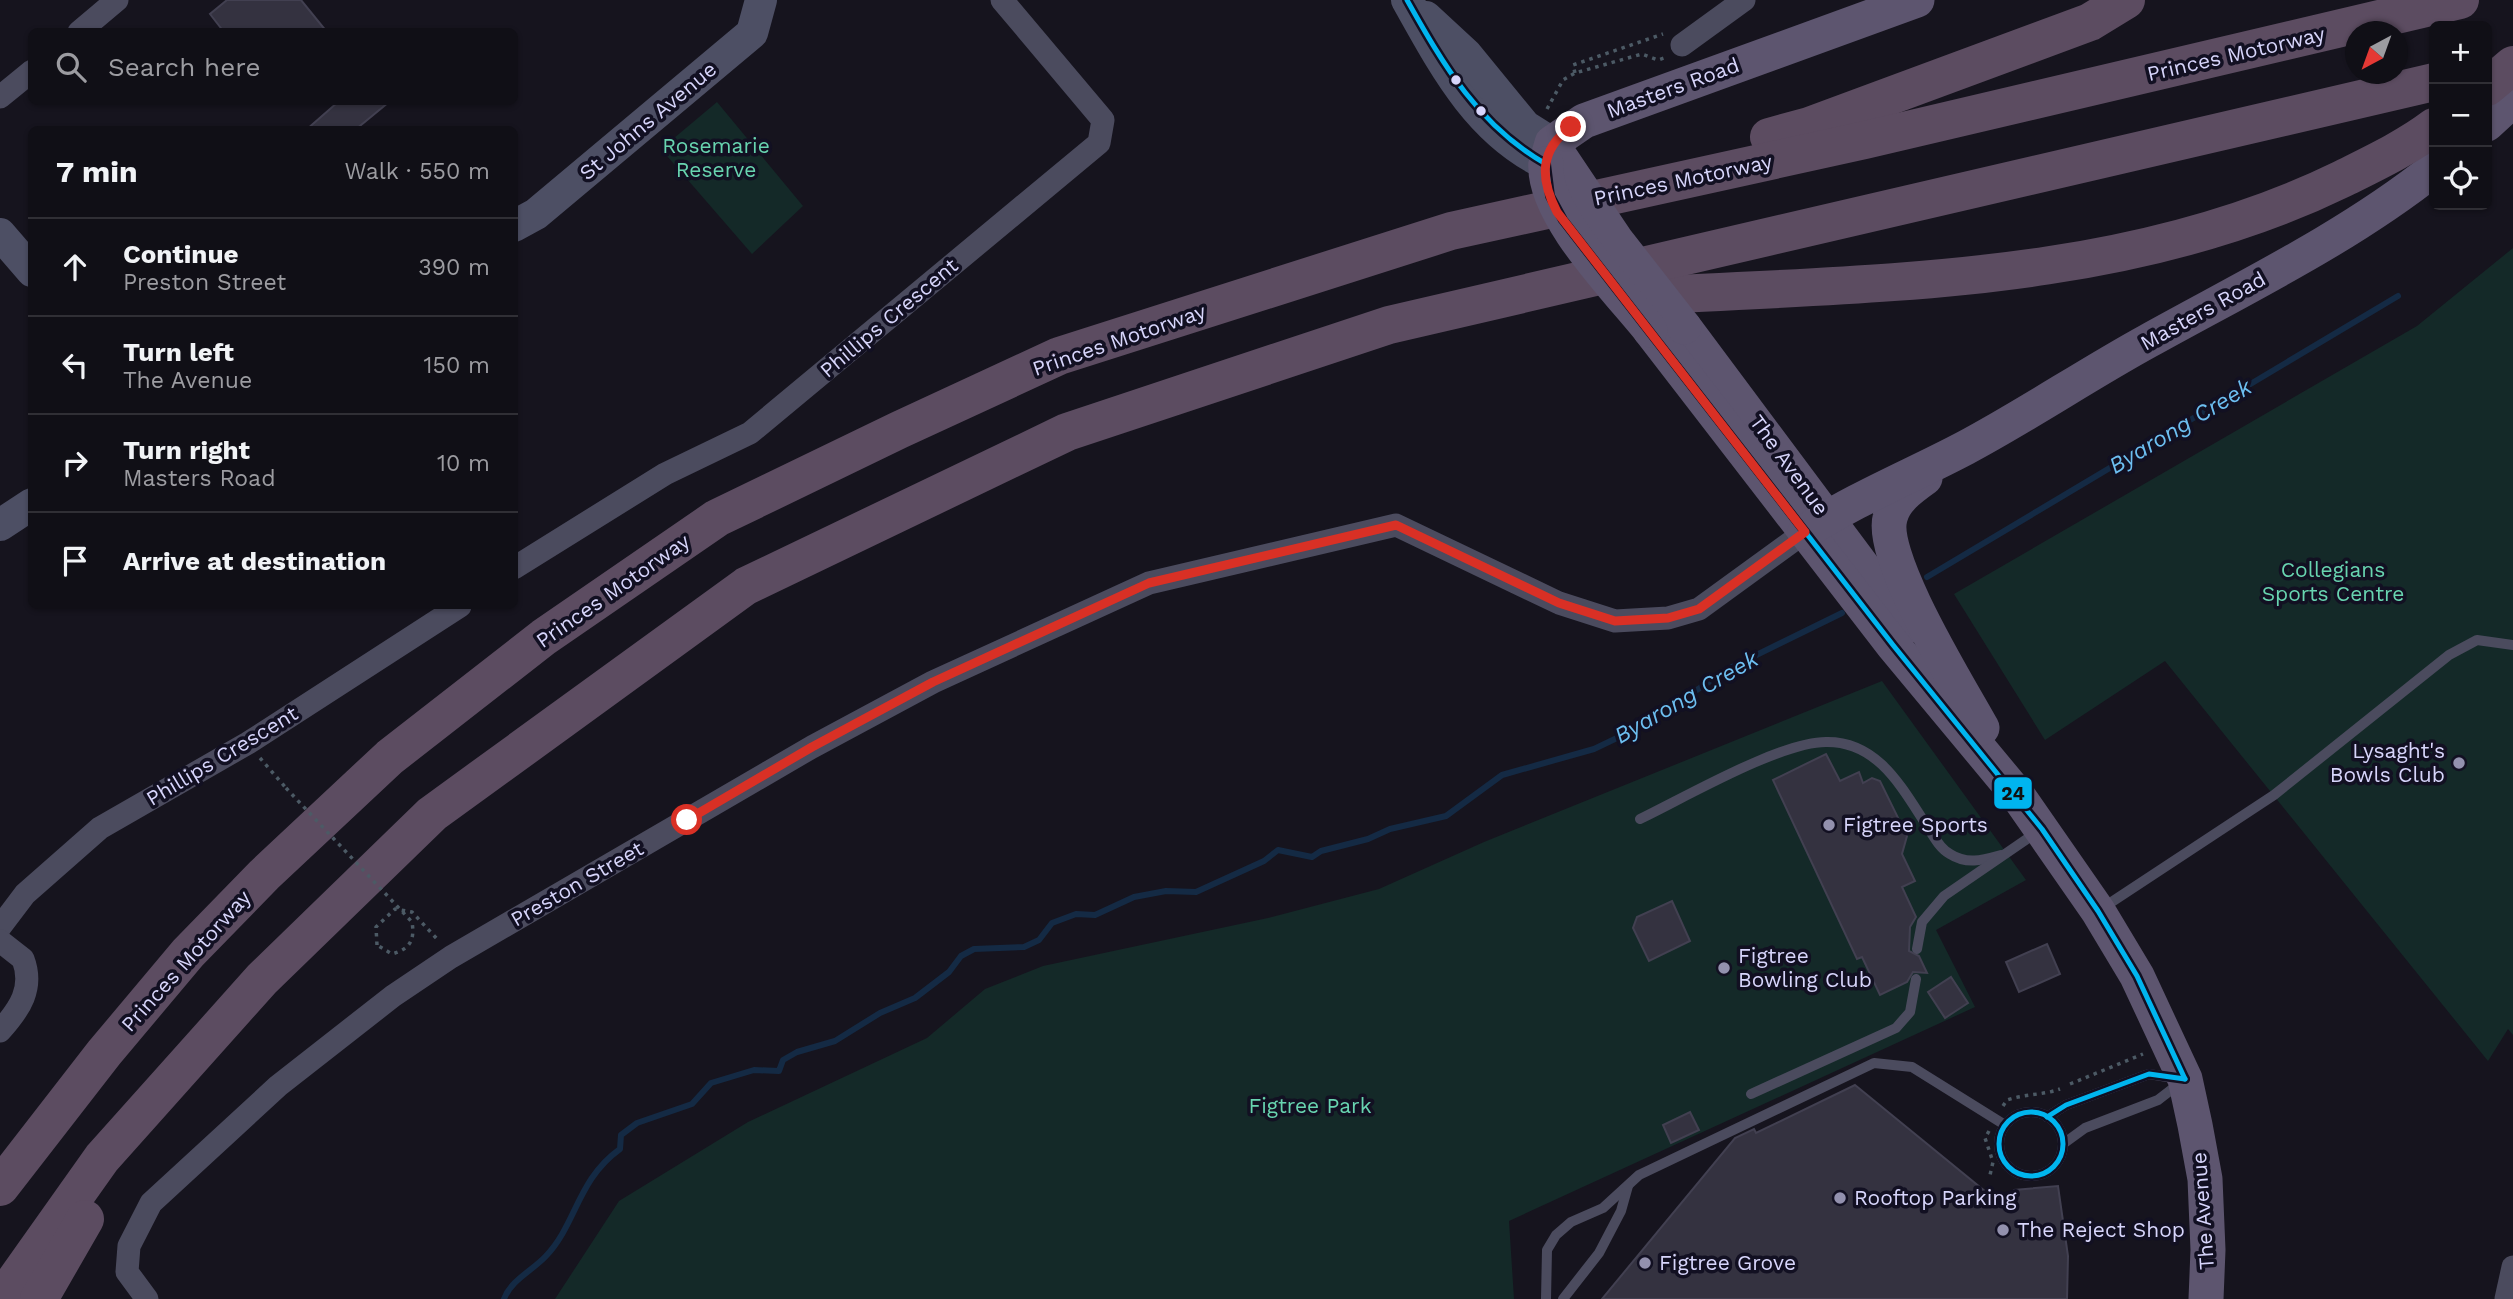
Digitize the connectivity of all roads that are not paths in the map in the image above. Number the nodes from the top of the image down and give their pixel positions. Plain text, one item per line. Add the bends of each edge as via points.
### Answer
1 (117, 0) edge
2 (761, 0) edge
3 (1002, 0) edge
4 (1407, 0) edge
5 (1744, 0) edge
6 (1917, 0) edge
7 (2126, 0) edge
8 (2460, 0) edge
9 (84, 28) edge
10 (1676, 38) road end
11 (2513, 64) edge
12 (2492, 69) edge
13 (28, 74) edge
14 (2429, 83) edge
15 (2490, 84) edge
16 (0, 97) edge
17 (2513, 100) edge
18 (2492, 119) edge
19 (2429, 130) edge
20 (1549, 150) junction
21 (2429, 173) edge
22 (518, 224) edge
23 (1451, 231) junction
24 (0, 234) edge
25 (28, 266) edge
26 (1454, 307) junction
27 (1967, 447) junction
28 (28, 506) edge
29 (0, 524) edge
30 (1816, 525) junction
31 (518, 566) edge
32 (455, 609) edge
33 (2513, 645) edge
34 (2016, 793) junction
35 (1640, 819) dead end
36 (2042, 829) junction
37 (2001, 855) junction
38 (2098, 911) junction
39 (0, 927) edge
40 (0, 941) edge
41 (1917, 949) dead end
42 (1916, 979) dead end
43 (0, 1031) edge
44 (2185, 1080) junction
45 (1751, 1094) dead end
46 (150, 1105) junction
47 (2047, 1116) junction
48 (2005, 1125) junction
49 (2063, 1144) junction
50 (1629, 1183) junction
51 (0, 1187) edge
52 (2513, 1267) edge
53 (2, 1299) edge
54 (39, 1299) edge
55 (147, 1299) edge
56 (1546, 1299) edge
57 (1563, 1299) edge
58 (2206, 1299) edge
59 (2506, 1299) edge

1 - 9 street
2 - 22 street, St Johns Avenue via 752,33 536,214
3 - 31 street, Phillips Crescent via 1102,120 1099,143 750,433 665,474
4 - 20 street via 1466,54
5 - 10 street
6 - 20 main road, Masters Road via 1600,114 1571,127
7 - 23 highway via 2090,22 1809,125
8 - 23 highway, Princes Motorway via 1865,140
11 - 12 highway
11 - 15 highway
13 - 16 street
14 - 26 highway
17 - 18 main road
19 - 26 highway via 2370,165 2260,216 2104,258 1858,283
20 - 30 main road, The Avenue, bridge via 1547,186 1557,212 1667,329
21 - 27 main road, Masters Road via 2313,250
23 - 51 highway, Princes Motorway via 1059,356 717,518 544,637 380,766 188,953
24 - 25 street
26 - 46 highway via 1067,432 746,586 432,814 262,979
27 - 30 main road, Masters Road
27 - 34 main road, Masters Road via 1896,504 1888,523 1889,543 1908,590
28 - 29 street
30 - 34 main road, The Avenue via 1957,696
30 - 55 street, Preston Street via 1699,609 1668,618 1615,621 1559,603 1396,525 1149,583 933,682 451,957 278,1086 151,1203 129,1246 127,1272
32 - 39 street, Phillips Crescent via 248,743 100,828 25,894
33 - 38 lane via 2477,640 2449,655 2274,795
34 - 36 main road, The Avenue
35 - 37 lane via 1770,757 1818,742 1839,743 1860,749 1889,769 1948,853 1974,861
36 - 37 lane
36 - 38 main road, The Avenue
37 - 41 lane via 1930,911 1922,922
38 - 44 main road, The Avenue via 2137,976
40 - 43 street via 23,959 28,988
42 - 45 lane via 1910,1012 1896,1028
44 - 47 lane via 2149,1074
44 - 49 lane via 2158,1100 2094,1123
44 - 58 main road, The Avenue via 2205,1179
46 - 53 highway via 102,1158
46 - 54 highway
47 - 48 lane via 2025,1112
47 - 49 lane via 2057,1125
48 - 49 lane via 1999,1150 2006,1164 2020,1174 2037,1176 2053,1168
48 - 50 lane via 1912,1067 1874,1063
50 - 56 lane via 1597,1212 1571,1222 1550,1242 1544,1271
50 - 57 lane via 1621,1211 1599,1253
52 - 59 street

